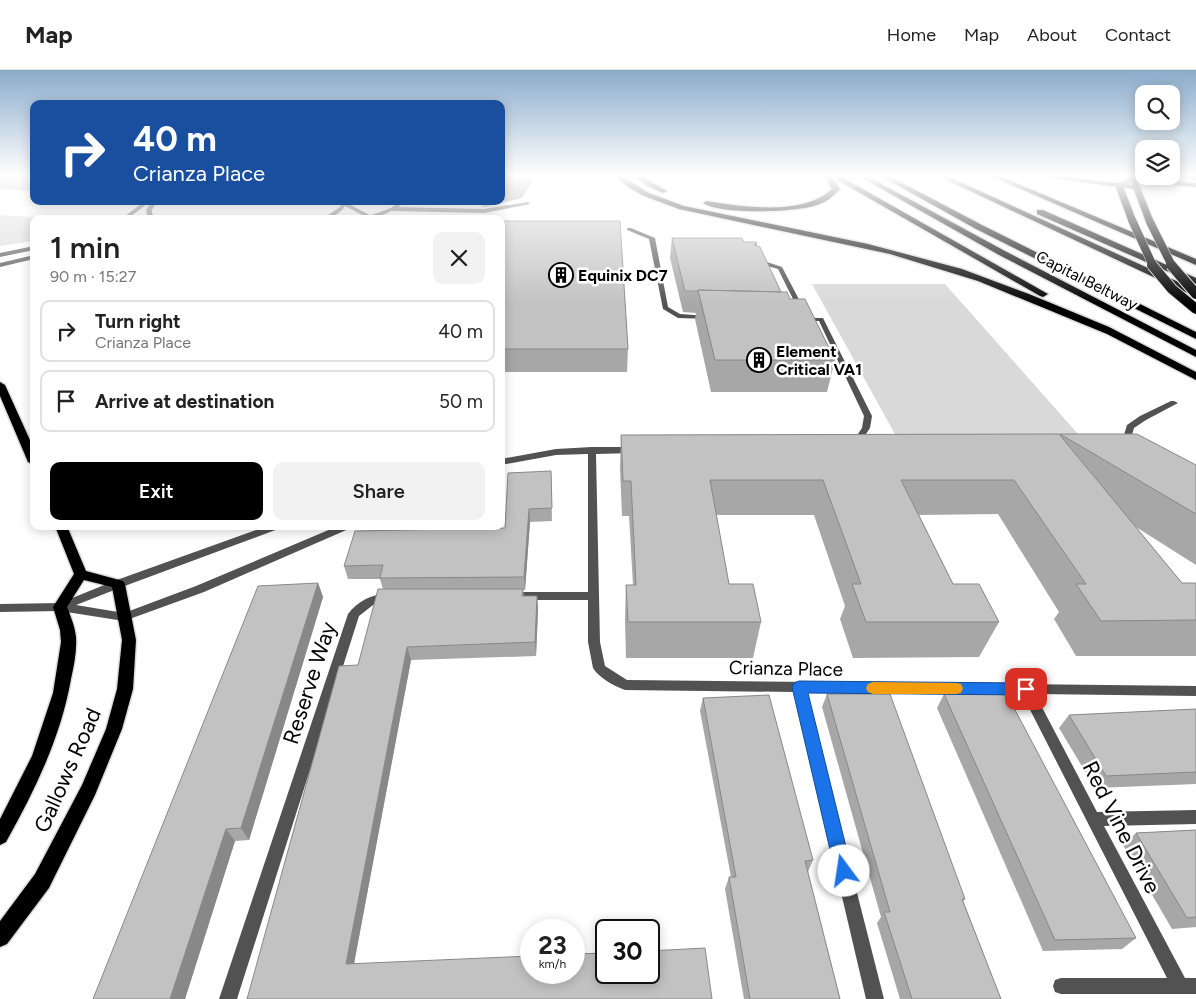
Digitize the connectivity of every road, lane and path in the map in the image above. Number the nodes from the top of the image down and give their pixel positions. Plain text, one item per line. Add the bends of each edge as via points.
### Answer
1 (730, 218) edge
2 (910, 218) edge
3 (939, 218) edge
4 (963, 218) edge
5 (1033, 218) edge
6 (1057, 218) edge
7 (1094, 218) edge
8 (1131, 218) edge
9 (1149, 218) edge
10 (629, 229) dead end
11 (30, 249) edge
12 (0, 255) edge
13 (30, 258) edge
14 (1196, 262) edge
15 (756, 264) edge
16 (0, 265) edge
17 (1196, 281) edge
18 (1196, 294) edge
19 (1196, 309) edge
20 (719, 318) edge
21 (796, 319) edge
22 (806, 319) junction
23 (1113, 333) junction
24 (1196, 336) edge
25 (1196, 354) edge
26 (1196, 377) edge
27 (0, 385) edge
28 (1174, 403) dead end
29 (842, 448) edge
30 (852, 448) junction
31 (861, 448) edge
32 (592, 450) junction
33 (642, 450) edge
34 (30, 453) edge
35 (1127, 454) edge
36 (505, 461) edge
37 (63, 530) edge
38 (267, 530) edge
39 (339, 530) edge
40 (82, 574) junction
41 (118, 584) junction
42 (496, 596) edge
43 (594, 596) junction
44 (400, 597) edge
45 (60, 607) junction
46 (0, 608) edge
47 (124, 617) junction
48 (799, 687) junction
49 (1026, 689) junction
50 (1196, 691) edge
51 (1196, 817) edge
52 (1094, 819) junction
53 (0, 836) edge
54 (0, 937) edge
55 (1061, 986) dead end
56 (1188, 986) edge
57 (228, 999) edge
58 (874, 999) edge

1 - 23 highway via 936,264 1024,295
2 - 23 highway
3 - 25 highway, Capital Beltway
4 - 24 highway
5 - 18 highway
6 - 17 highway
7 - 14 highway
8 - 19 highway, bridge via 1144,253 1159,276
9 - 18 highway, bridge via 1170,266
10 - 20 street via 652,238 665,308 678,316
11 - 12 street
13 - 16 street
15 - 22 street via 780,268
21 - 22 street
22 - 30 street via 821,319 868,416 866,428
23 - 26 highway
27 - 34 main road
28 - 35 street via 1130,427
29 - 30 street
30 - 31 street
32 - 33 street
32 - 36 street via 556,452
32 - 43 street, Crianza Place
37 - 40 main road
38 - 41 street
39 - 47 street via 200,589
40 - 41 main road
40 - 45 main road
41 - 45 street
41 - 47 main road, Gallows Road
42 - 43 street
43 - 48 street, Crianza Place via 594,642 599,668 618,682 626,685
44 - 57 street, Reserve Way via 380,597 354,614
45 - 46 street
45 - 47 street
45 - 53 main road, Gallows Road via 68,634 61,700 47,743
47 - 54 main road, Gallows Road via 129,640 125,690 114,729 89,789 42,881
48 - 49 street, Crianza Place
48 - 58 street
49 - 50 street, Crianza Place
49 - 52 street, Red Vine Drive
51 - 52 street
52 - 56 street, Red Vine Drive
55 - 56 street

